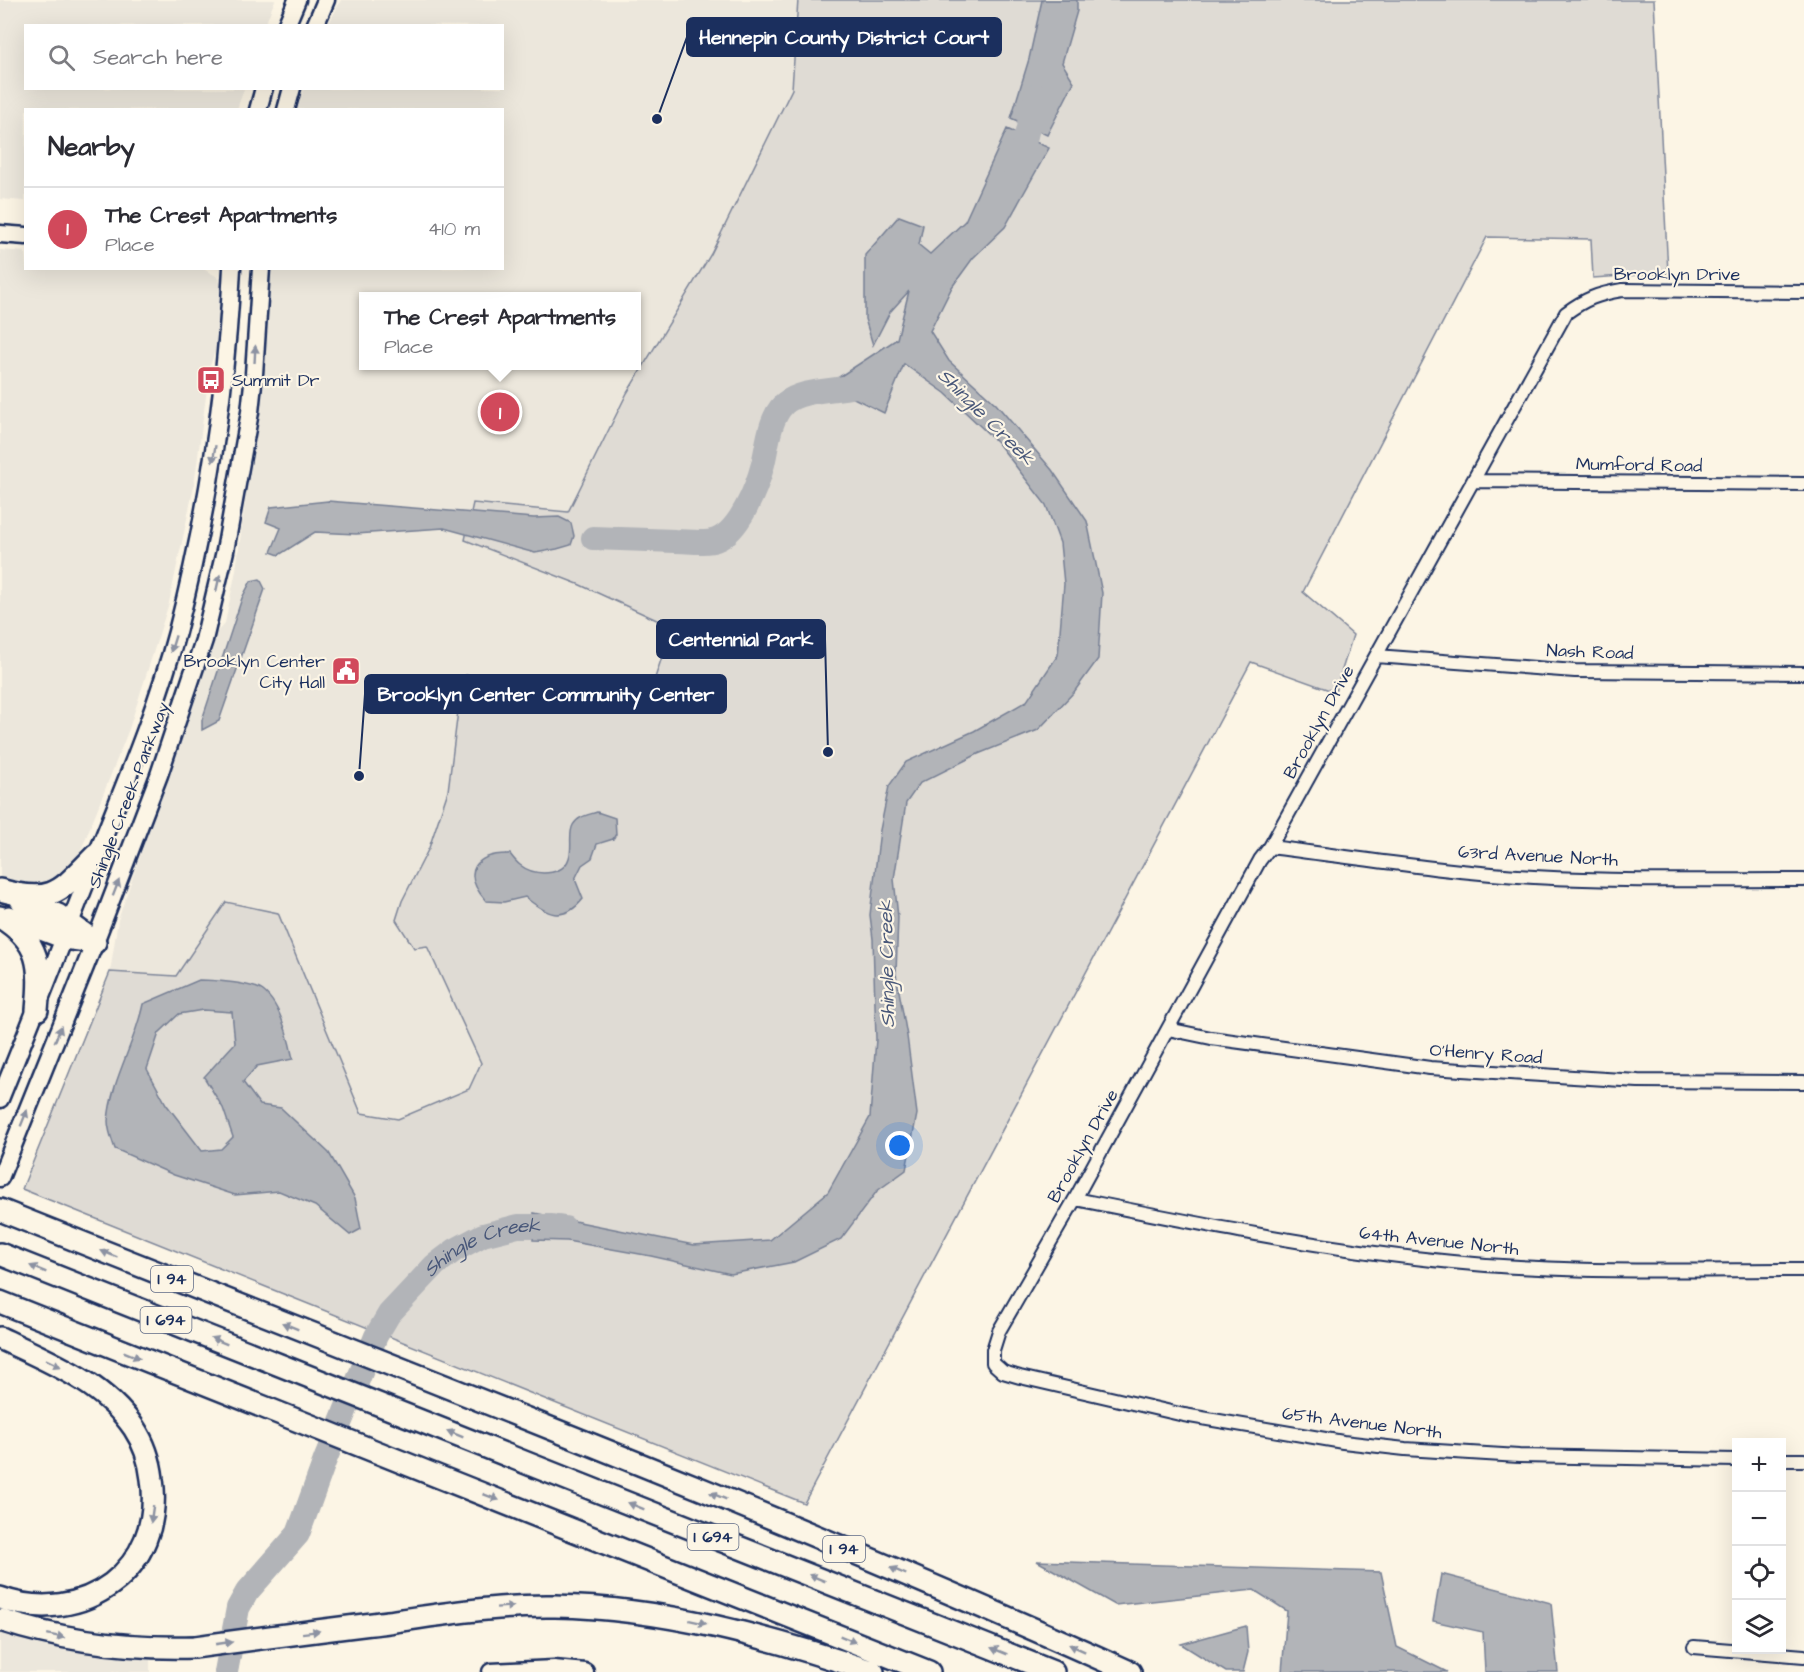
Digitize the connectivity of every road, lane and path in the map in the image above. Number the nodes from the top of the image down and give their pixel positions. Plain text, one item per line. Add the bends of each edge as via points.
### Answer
1 (297, 0) edge
2 (326, 0) edge
3 (287, 24) edge
4 (316, 24) edge
5 (263, 90) edge
6 (291, 90) edge
7 (259, 108) edge
8 (287, 108) edge
9 (0, 234) edge
10 (24, 236) edge
11 (232, 270) edge
12 (261, 270) edge
13 (1804, 292) edge
14 (1473, 481) junction
15 (1804, 484) edge
16 (1376, 656) junction
17 (1804, 673) edge
18 (1270, 847) junction
19 (96, 855) junction
20 (1804, 880) edge
21 (0, 891) edge
22 (0, 915) edge
23 (68, 931) junction
24 (95, 942) junction
25 (37, 1010) junction
26 (1168, 1029) junction
27 (1804, 1082) edge
28 (0, 1099) edge
29 (0, 1178) edge
30 (1075, 1199) junction
31 (0, 1210) edge
32 (0, 1254) edge
33 (1804, 1270) edge
34 (0, 1302) edge
35 (0, 1338) edge
36 (993, 1363) joint
37 (1732, 1460) edge
38 (1786, 1460) edge
39 (1804, 1460) edge
40 (0, 1598) edge
41 (0, 1620) edge
42 (1694, 1647) dead end
43 (1804, 1656) edge
44 (491, 1672) edge
45 (585, 1672) edge
46 (873, 1672) edge
47 (929, 1672) edge
48 (1053, 1672) edge
49 (1130, 1672) edge

1 - 3 street
2 - 4 street
5 - 7 street
6 - 8 street
9 - 10 street
11 -> 19 street, Shingle Creek Parkway via 226,371 215,448 177,633 157,698
24 -> 12 street, Shingle Creek Parkway via 159,775 208,623 250,412
13 - 14 street, Brooklyn Drive via 1622,290 1582,301 1566,313
14 - 15 street, Mumford Road
14 - 16 street, Brooklyn Drive
16 - 17 street, Nash Road via 1575,671
16 - 18 street, Brooklyn Drive
18 - 20 street, 63rd Avenue North via 1533,877
18 - 26 street, Brooklyn Drive
19 - 21 highway via 67,884 48,896
19 - 23 street, Shingle Creek Parkway
21 - 23 highway via 58,915
22 - 23 highway
22 - 25 highway via 20,932 34,953 40,975
23 - 24 highway
23 - 25 street, Shingle Creek Parkway
29 -> 24 street, Shingle Creek Parkway
25 - 28 street, Shingle Creek Parkway
26 - 27 street, O'Henry Road via 1430,1068 1638,1081
26 - 30 street, Brooklyn Drive
30 - 33 street, 64th Avenue North via 1330,1248 1434,1260 1538,1269
30 - 36 street, Brooklyn Drive via 999,1331
49 -> 31 highway, I 94 via 778,1521
48 -> 32 highway, I 694
34 -> 47 highway
35 -> 40 highway via 64,1369 115,1405 141,1440 151,1468 154,1501 150,1529 139,1555 120,1577 98,1593 73,1603 45,1607
36 - 37 street, 65th Avenue North via 1003,1372 1020,1377 1133,1404 1343,1442 1519,1456
38 - 39 street
41 -> 46 highway via 96,1643 195,1647 468,1610 580,1607 660,1615 724,1628
42 - 43 street
44 - 45 street

